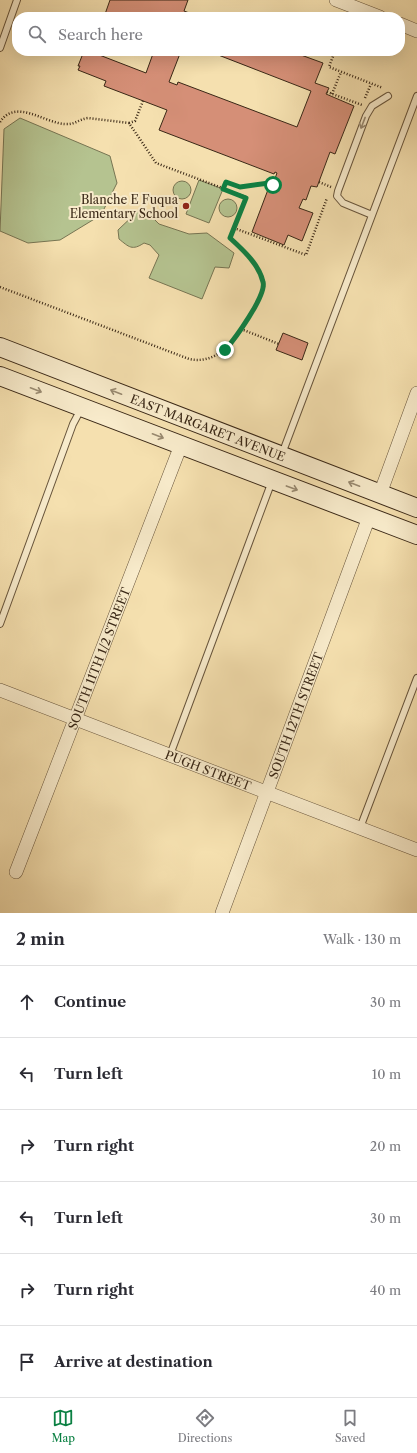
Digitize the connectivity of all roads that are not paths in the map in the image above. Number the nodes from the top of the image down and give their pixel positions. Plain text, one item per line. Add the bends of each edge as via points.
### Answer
1 (17, 0) edge
2 (343, 1) edge
3 (13, 12) edge
4 (368, 12) edge
5 (12, 14) edge
6 (405, 26) edge
7 (417, 31) edge
8 (0, 48) edge
9 (388, 96) dead end
10 (417, 96) edge
11 (372, 215) junction
12 (0, 347) edge
13 (0, 376) edge
14 (417, 393) edge
15 (82, 408) junction
16 (181, 445) junction
17 (281, 455) junction
18 (272, 481) junction
19 (380, 494) junction
20 (417, 508) edge
21 (369, 517) junction
22 (417, 535) edge
23 (0, 624) edge
24 (417, 678) edge
25 (0, 690) edge
26 (75, 719) junction
27 (170, 755) junction
28 (267, 792) junction
29 (359, 828) junction
30 (417, 850) edge
31 (16, 872) dead end
32 (222, 913) edge

1 - 3 lane
2 - 4 street
5 - 8 lane
6 - 7 street
9 -> 11 lane via 372,106 366,116 337,196 343,204
10 - 11 lane
11 - 17 lane
17 -> 12 main road, EAST MARGARET AVENUE
13 -> 15 main road
14 - 19 street
15 -> 16 main road
15 - 23 lane via 73,424
16 - 18 main road
16 - 26 street, SOUTH 11TH 1/2 STREET
19 -> 17 main road, EAST MARGARET AVENUE
18 -> 21 main road
18 - 27 lane
19 - 20 main road, EAST MARGARET AVENUE
21 - 22 main road
21 - 28 street, SOUTH 12TH STREET
24 - 29 lane
25 - 26 street, PUGH STREET
26 - 27 street, PUGH STREET
26 - 31 street, SOUTH 11TH 1/2 STREET
27 - 28 street, PUGH STREET
28 - 29 street, PUGH STREET
28 - 32 street, SOUTH 12TH STREET
29 - 30 street, PUGH STREET

